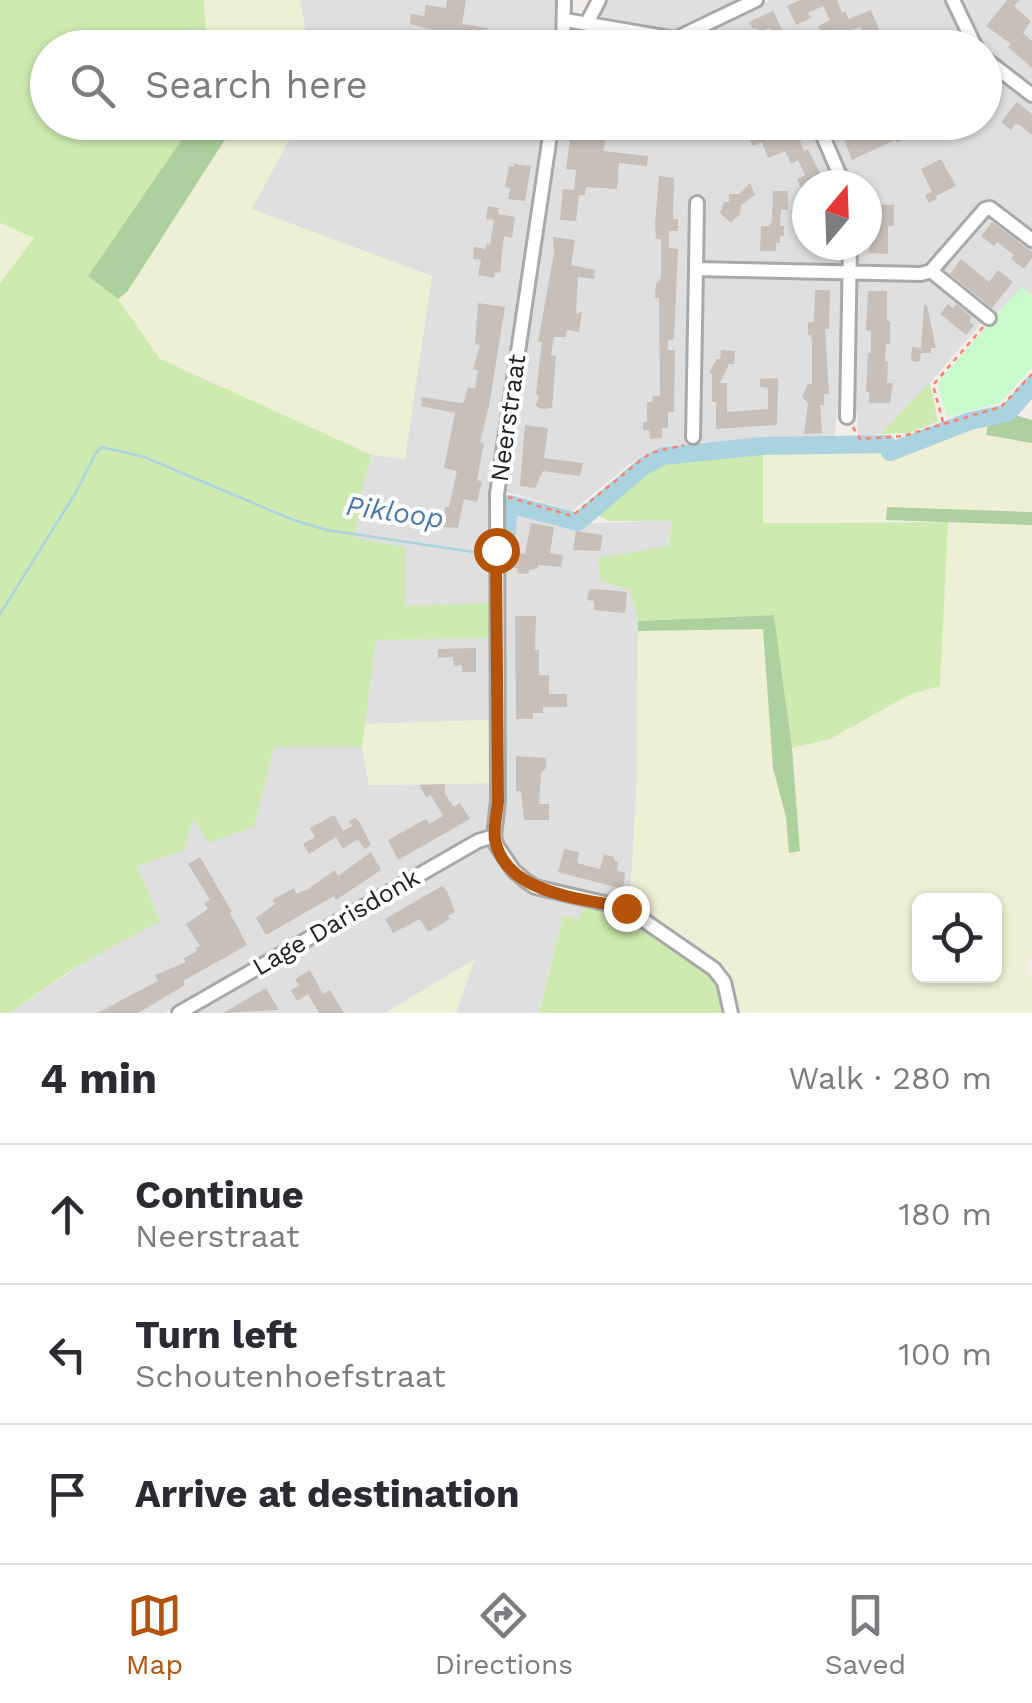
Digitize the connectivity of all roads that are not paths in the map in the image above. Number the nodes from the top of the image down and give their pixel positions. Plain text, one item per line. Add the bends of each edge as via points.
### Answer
1 (564, 0) edge
2 (599, 0) edge
3 (756, 0) edge
4 (953, 0) edge
5 (565, 20) junction
6 (587, 23) junction
7 (564, 30) edge
8 (629, 30) edge
9 (693, 30) edge
10 (967, 30) edge
11 (1002, 72) edge
12 (1032, 95) edge
13 (549, 140) edge
14 (828, 140) edge
15 (839, 170) edge
16 (697, 203) dead end
17 (1032, 240) edge
18 (849, 260) edge
19 (696, 269) junction
20 (931, 271) junction
21 (849, 273) junction
22 (990, 318) road end
23 (847, 417) road end
24 (693, 437) road end
25 (494, 836) junction
26 (179, 1013) edge
27 (731, 1013) edge

1 - 5 street
2 - 6 street
3 - 9 street
4 - 10 street
5 - 6 street
5 - 7 street
6 - 8 street
11 - 12 street
13 - 25 street, Neerstraat via 498,494
14 - 15 street
16 - 19 street
17 - 20 street via 990,208
18 - 21 street
19 - 21 street
19 - 24 street
20 - 21 street
20 - 22 street
21 - 23 street
25 - 26 street, Lage Darisdonk
25 - 27 street via 514,871 535,887 626,908 714,968

